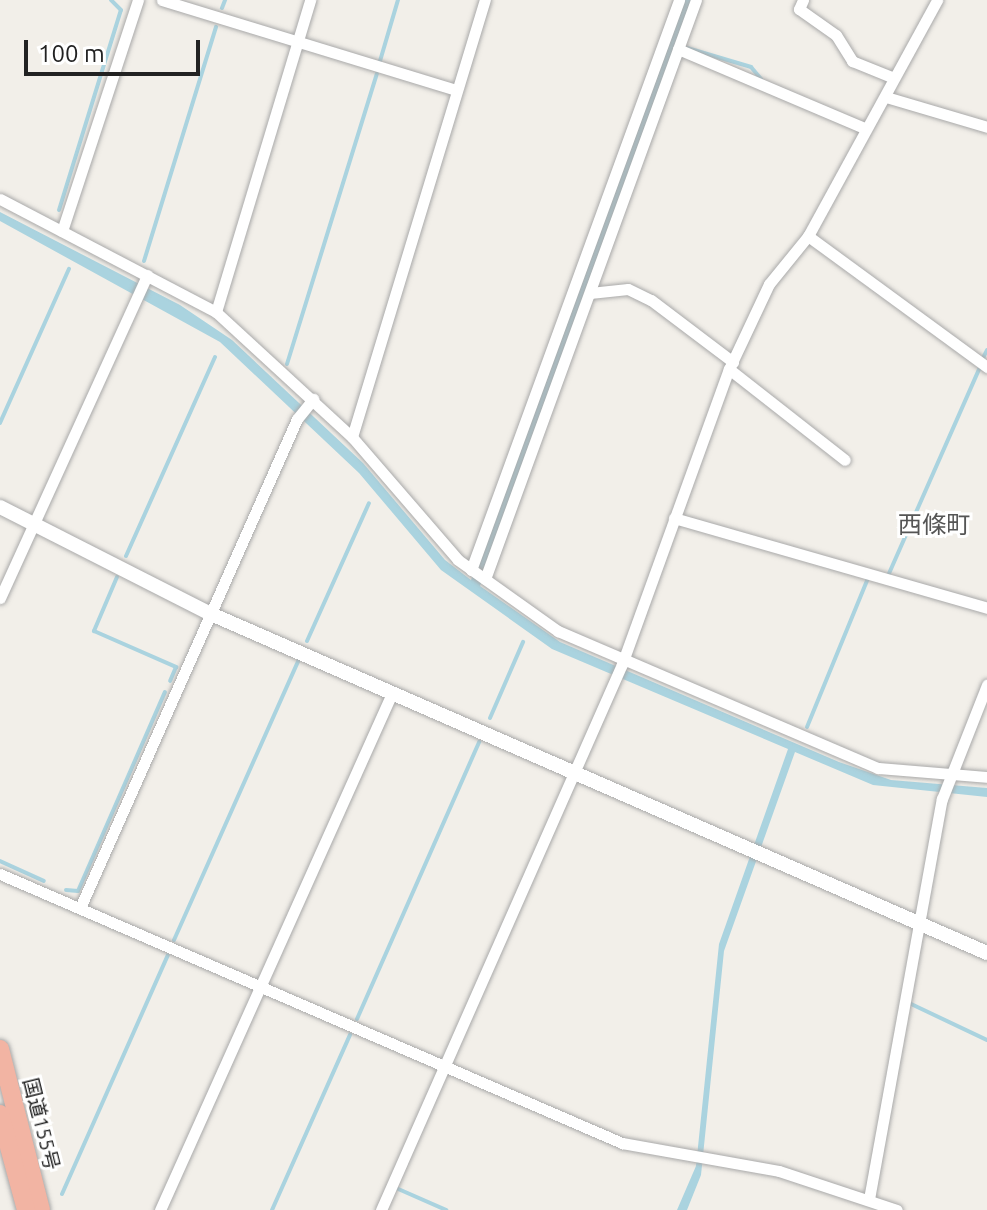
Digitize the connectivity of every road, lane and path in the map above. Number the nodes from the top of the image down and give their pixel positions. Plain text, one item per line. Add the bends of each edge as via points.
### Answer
1 (138, 0) edge
2 (162, 0) edge
3 (310, 0) edge
4 (485, 0) edge
5 (679, 0) edge
6 (696, 0) edge
7 (803, 0) edge
8 (937, 0) edge
9 (297, 42) junction
10 (678, 49) junction
11 (894, 78) junction
12 (457, 90) junction
13 (886, 97) junction
14 (987, 127) edge
15 (864, 128) junction
16 (0, 199) edge
17 (62, 231) junction
18 (808, 236) junction
19 (146, 276) junction
20 (590, 293) junction
21 (216, 312) junction
22 (731, 365) junction
23 (987, 367) edge
24 (309, 403) junction
25 (352, 437) junction
26 (845, 460) dead end
27 (0, 507) edge
28 (674, 518) junction
29 (32, 522) junction
30 (478, 575) junction
31 (0, 598) edge
32 (987, 608) edge
33 (211, 614) junction
34 (623, 661) junction
35 (987, 685) edge
36 (392, 693) junction
37 (574, 772) junction
38 (987, 777) edge
39 (950, 780) junction
40 (0, 874) edge
41 (80, 908) junction
42 (919, 924) junction
43 (987, 953) edge
44 (260, 986) junction
45 (0, 1049) edge
46 (444, 1067) junction
47 (0, 1114) edge
48 (869, 1199) junction
49 (26, 1210) edge
50 (41, 1210) edge
51 (160, 1210) edge
52 (381, 1210) edge
53 (897, 1210) edge

1 - 17 street
2 - 9 street
3 - 9 street
4 - 12 street
5 - 30 street
6 - 10 street
7 - 11 street via 799,9 836,35 852,61
8 - 11 street
9 - 12 street
9 - 21 street
10 - 15 street
10 - 20 street
11 - 13 street
12 - 25 street
13 - 14 street
13 - 15 street
15 - 18 street
16 - 17 street
17 - 19 street
18 - 22 street via 769,284
18 - 23 street
19 - 21 street
19 - 29 street
20 - 22 street via 628,289 651,300
20 - 30 street
21 - 24 street
22 - 26 street
22 - 28 street
24 - 25 street
24 - 33 street via 297,419
25 - 30 street
27 - 29 street
28 - 32 street
28 - 34 street
29 - 31 street
29 - 33 street
30 - 34 street via 558,631
33 - 36 street
33 - 41 street
34 - 37 street
34 - 39 street via 878,768
35 - 39 street
36 - 37 street
36 - 44 street
37 - 42 street
37 - 46 street
38 - 39 street
39 - 42 street
40 - 41 street
41 - 44 street
42 - 43 street
42 - 48 street
44 - 46 street
44 - 51 street
45 - 50 highway, 国道155号
46 - 48 street via 622,1143 707,1155
46 - 52 street
47 - 49 highway, 国道155号
48 - 53 street

